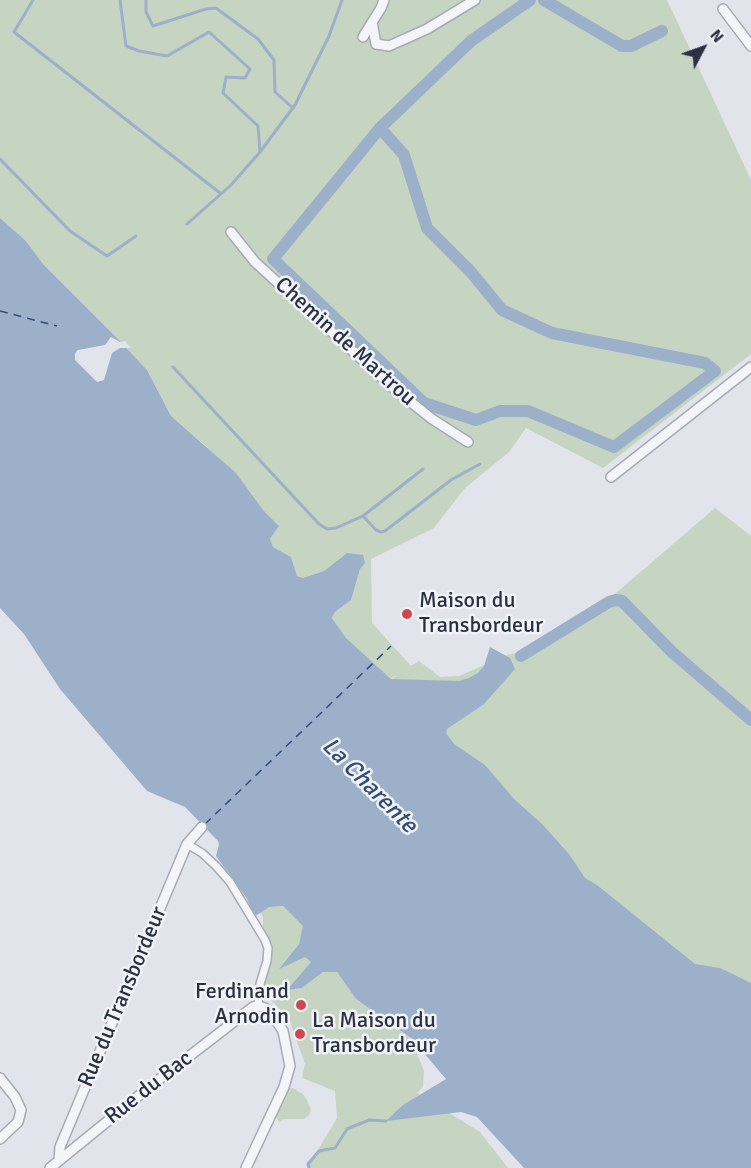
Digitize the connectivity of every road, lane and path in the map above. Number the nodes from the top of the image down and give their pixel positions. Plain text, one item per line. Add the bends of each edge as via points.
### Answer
1 (475, 0) edge
2 (382, 4) edge
3 (723, 9) dead end
4 (372, 22) junction
5 (363, 37) dead end
6 (751, 46) edge
7 (231, 232) dead end
8 (751, 367) edge
9 (468, 442) dead end
10 (611, 477) dead end
11 (202, 827) dead end
12 (187, 844) junction
13 (258, 1006) junction
14 (0, 1078) edge
15 (0, 1138) edge
16 (60, 1160) junction
17 (50, 1168) edge
18 (246, 1168) edge

1 - 4 street via 389,46 376,44
2 - 4 street
3 - 6 street
4 - 5 street
7 - 9 street, Chemin de Martrou via 255,262 391,386
8 - 10 street
11 - 12 street, Rue du Transbordeur
12 - 13 street via 202,853 230,882 265,940 267,961
12 - 16 street, Rue du Transbordeur via 60,1147
13 - 16 street, Rue du Bac
13 - 18 street via 271,1013 283,1031 290,1066
14 - 15 street via 21,1110 18,1122
16 - 17 street

